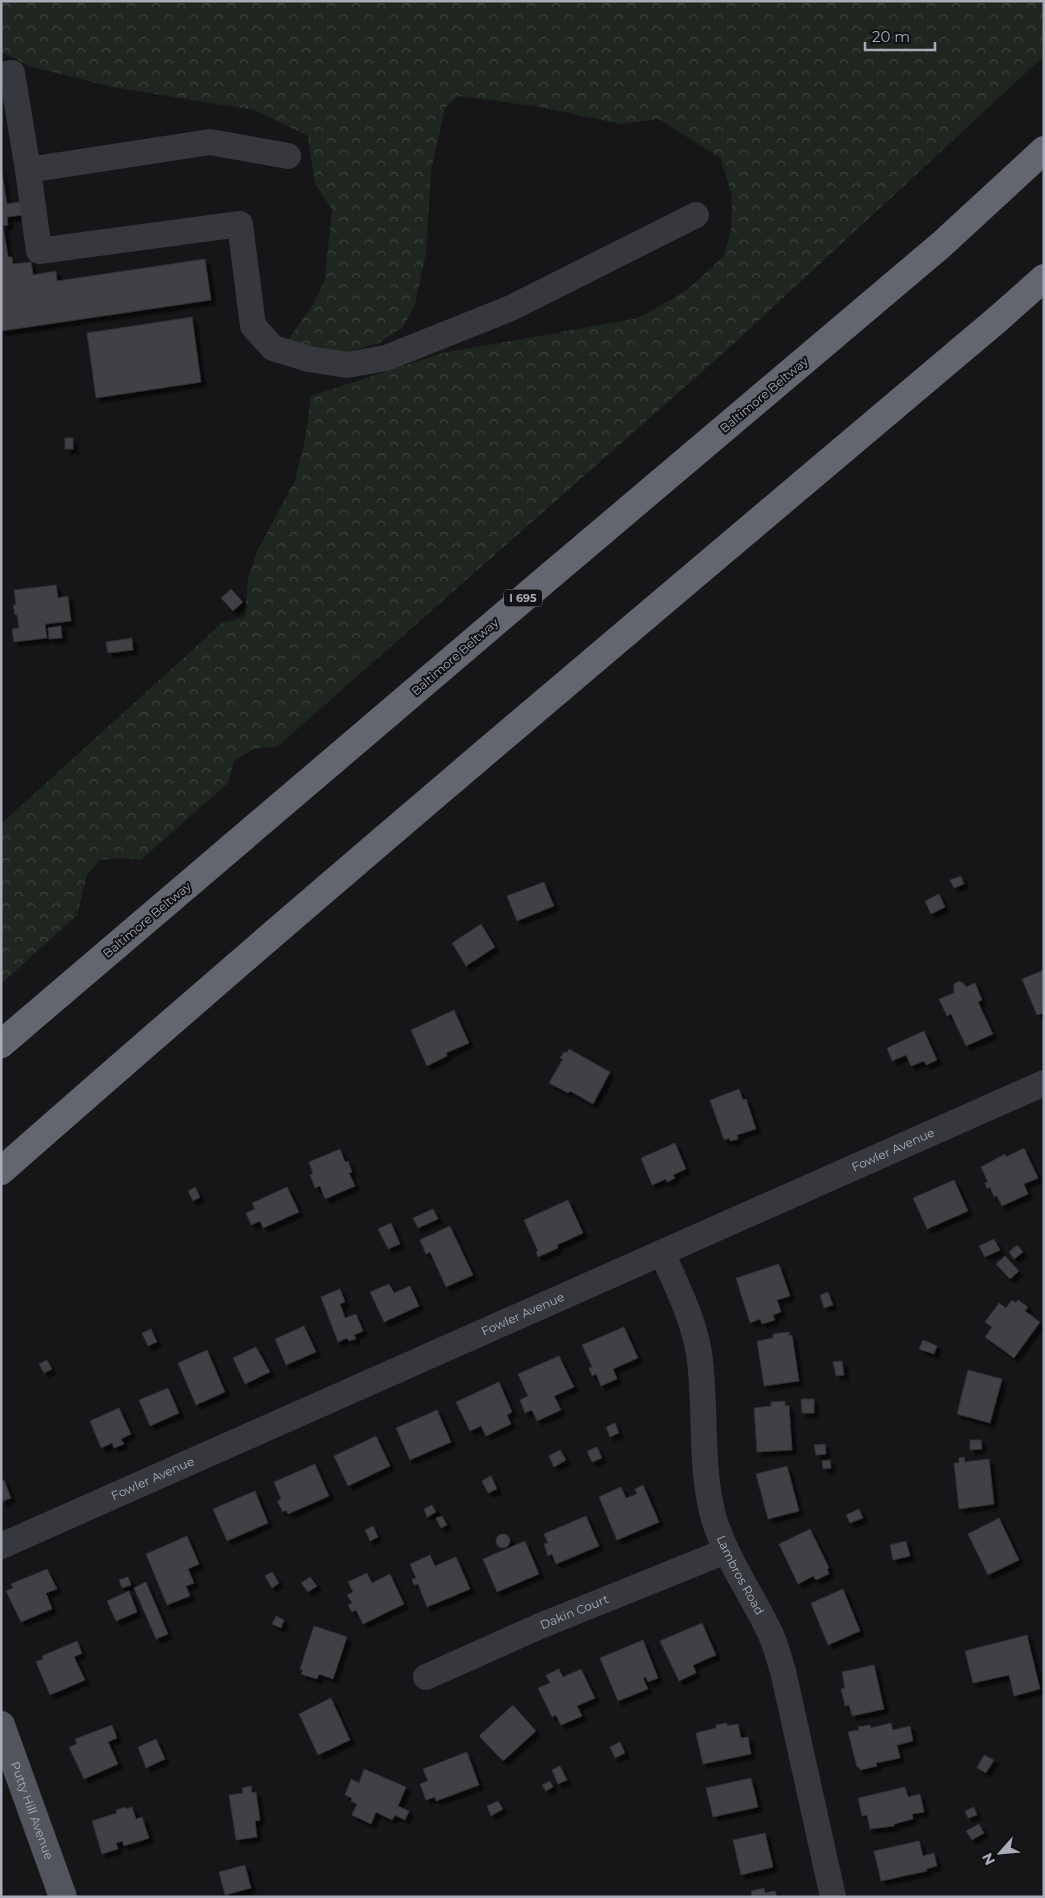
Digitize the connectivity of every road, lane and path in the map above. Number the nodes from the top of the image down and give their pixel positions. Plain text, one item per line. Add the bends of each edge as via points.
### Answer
1 (1, 75) edge
2 (1044, 150) edge
3 (288, 156) dead end
4 (28, 170) junction
5 (696, 215) dead end
6 (1044, 278) edge
7 (1, 1044) edge
8 (1044, 1083) edge
9 (1, 1171) edge
10 (662, 1253) junction
11 (1, 1546) edge
12 (726, 1551) junction
13 (426, 1678) dead end
14 (1, 1725) edge
15 (64, 1897) edge
16 (833, 1897) edge

1 - 4 street via 12,73
2 - 7 highway, Baltimore Beltway / I 695 via 942,244
3 - 4 street via 210,142
4 - 5 street via 39,251 240,224 253,326 273,348 309,359 347,365 386,358 511,308
6 - 9 highway via 366,855
8 - 10 street, Fowler Avenue
10 - 11 street, Fowler Avenue
10 - 12 street, Lambros Road via 688,1314 698,1351 707,1486 714,1519
12 - 13 street, Dakin Court via 540,1626
12 - 16 street, Lambros Road via 771,1636 783,1671
14 - 15 main road, Putty Hill Avenue

